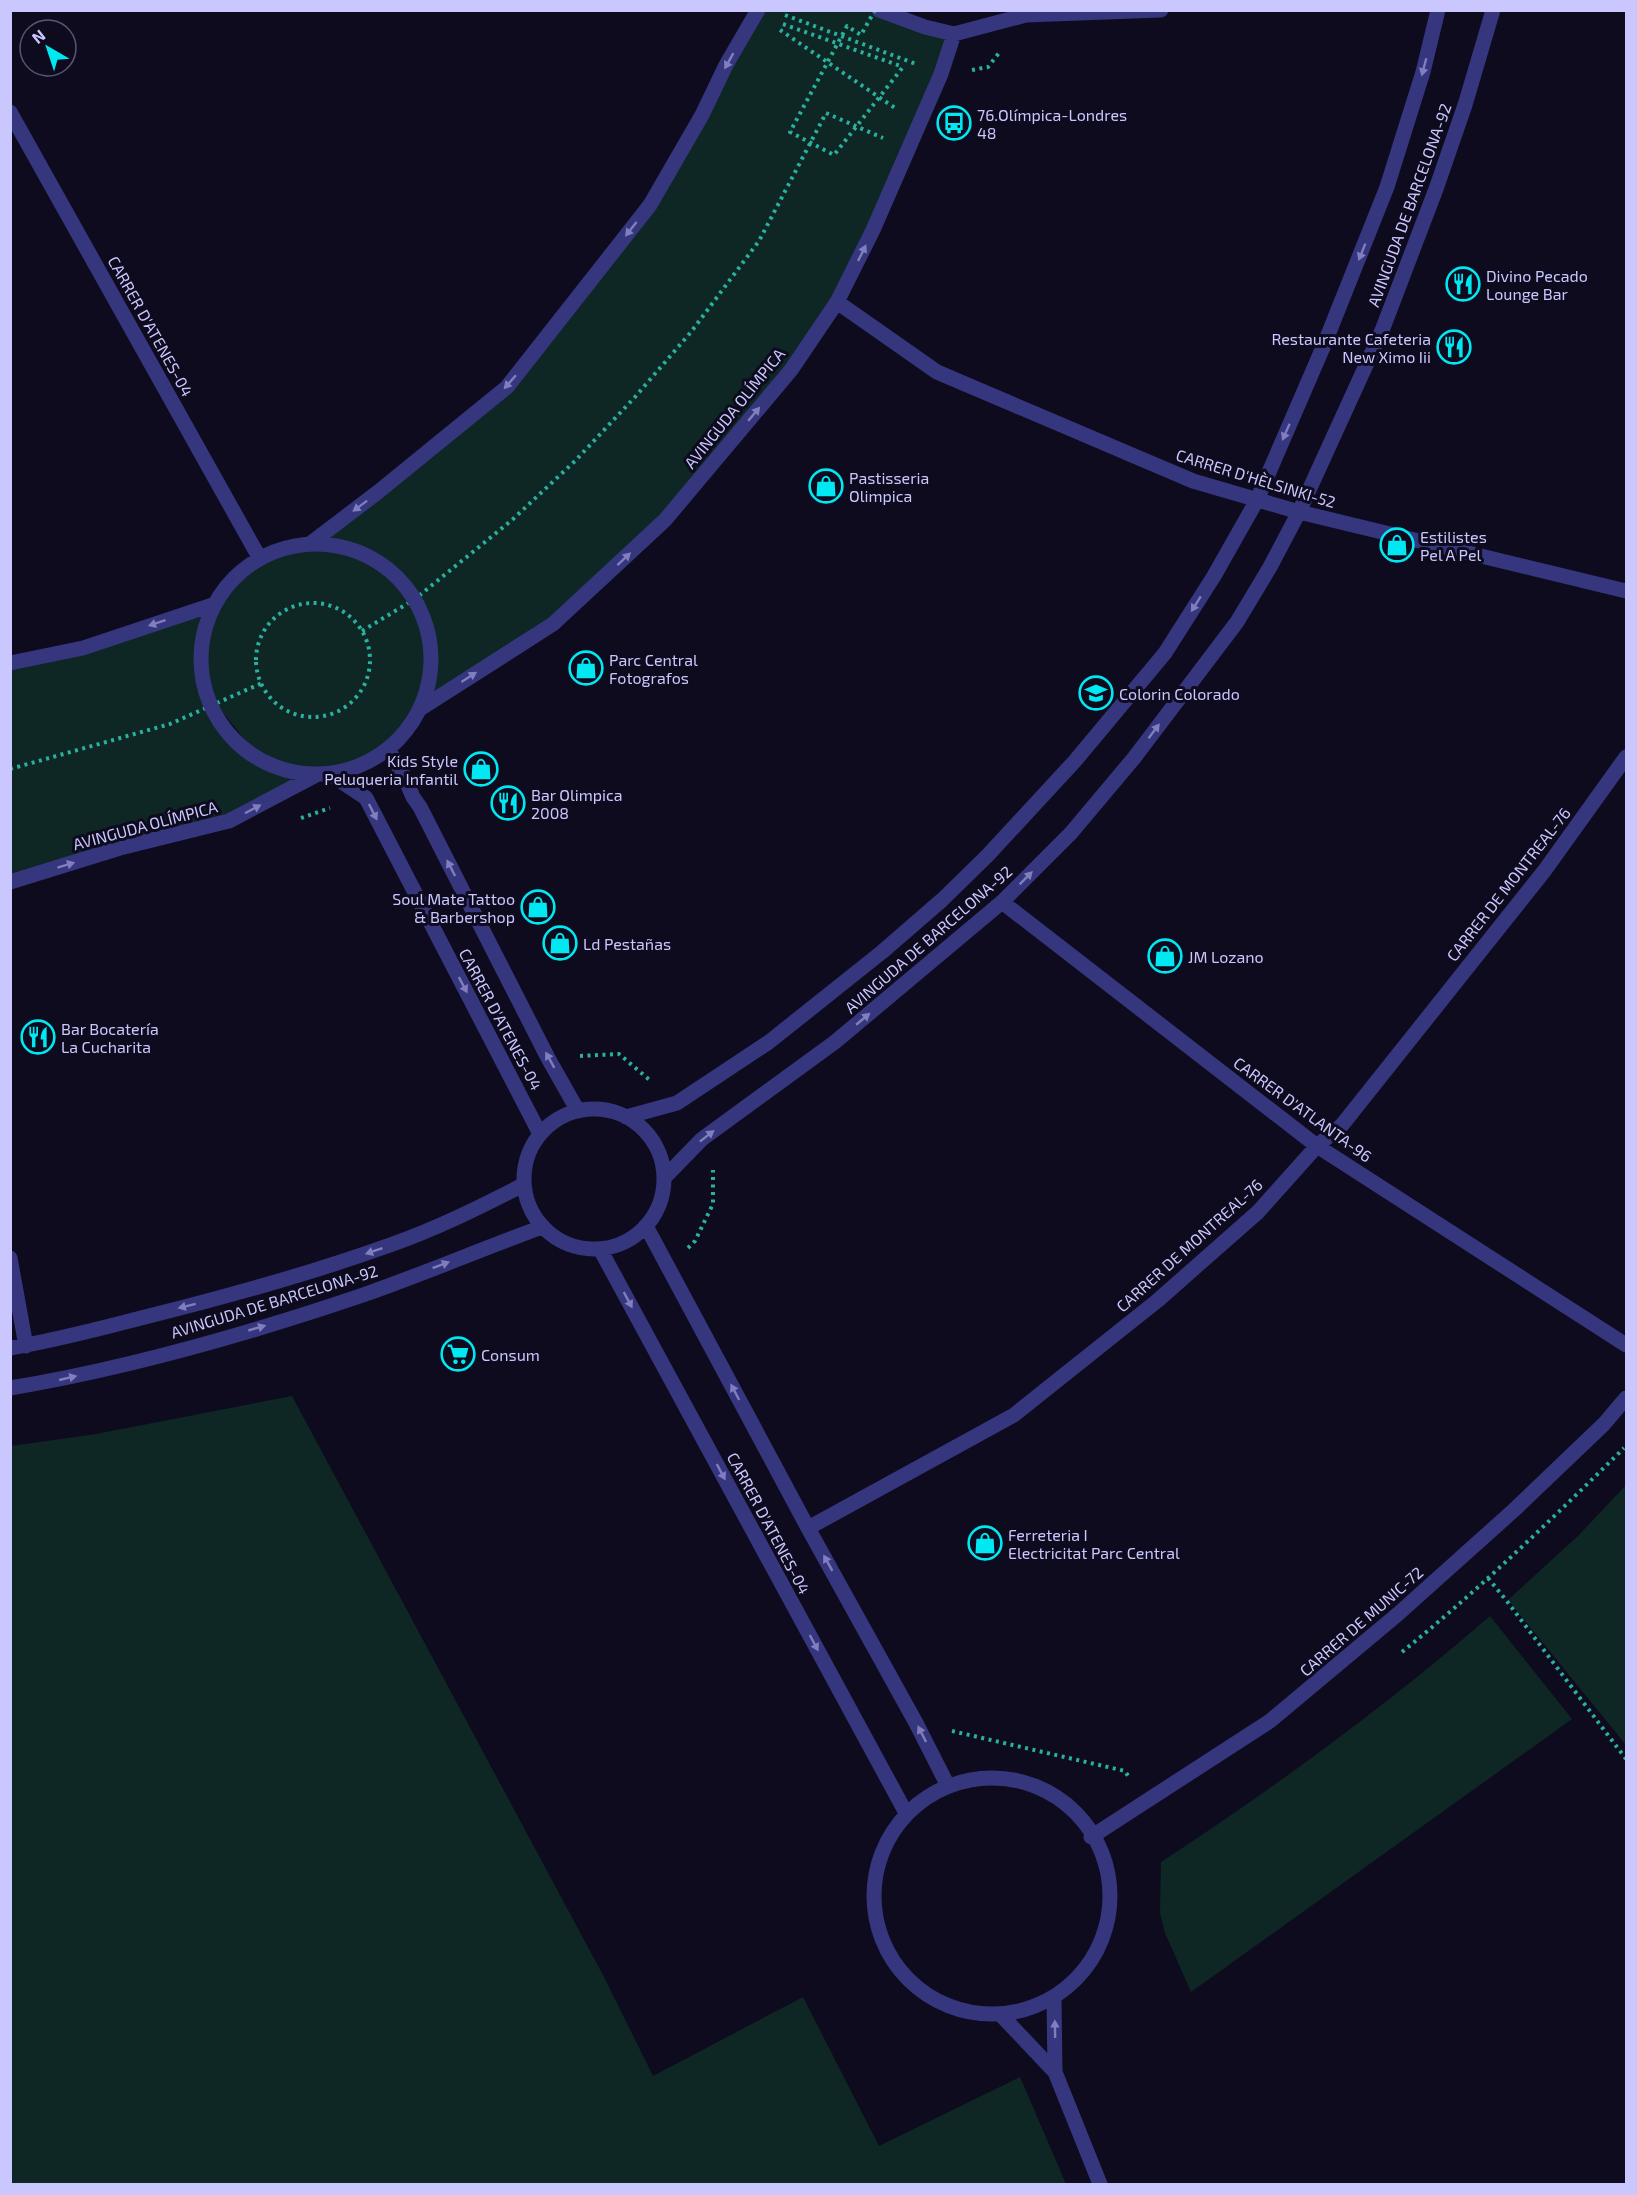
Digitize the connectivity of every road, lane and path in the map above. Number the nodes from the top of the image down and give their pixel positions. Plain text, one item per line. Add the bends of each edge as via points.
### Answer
1 (758, 10) edge
2 (877, 10) edge
3 (1161, 10) edge
4 (1438, 10) edge
5 (1493, 10) edge
6 (954, 34) junction
7 (10, 112) edge
8 (892, 118) dead end
9 (888, 128) dead end
10 (837, 302) junction
11 (1257, 500) junction
12 (1299, 512) junction
13 (311, 543) junction
14 (259, 557) junction
15 (1626, 591) edge
16 (415, 599) junction
17 (212, 605) junction
18 (362, 631) junction
19 (10, 663) edge
20 (262, 683) junction
21 (212, 706) junction
22 (420, 709) junction
23 (389, 751) junction
24 (1626, 757) edge
25 (10, 769) edge
26 (323, 775) junction
27 (366, 798) junction
28 (297, 819) dead end
29 (10, 882) edge
30 (1002, 902) junction
31 (548, 1058) junction
32 (677, 1103) junction
33 (578, 1111) junction
34 (626, 1116) junction
35 (540, 1134) junction
36 (702, 1139) junction
37 (1317, 1146) junction
38 (665, 1177) junction
39 (523, 1185) junction
40 (542, 1227) junction
41 (646, 1227) junction
42 (600, 1249) junction
43 (10, 1258) edge
44 (669, 1268) junction
45 (1626, 1345) edge
46 (18, 1347) edge
47 (10, 1388) edge
48 (1626, 1398) edge
49 (1626, 1446) edge
50 (808, 1528) junction
51 (1488, 1578) junction
52 (1397, 1655) dead end
53 (916, 1723) junction
54 (1626, 1759) edge
55 (948, 1786) junction
56 (1146, 1802) junction
57 (906, 1813) junction
58 (1091, 1837) junction
59 (1054, 1998) junction
60 (1001, 2015) junction
61 (1055, 2072) junction
62 (1100, 2184) edge

1 -> 13 street via 650,205 507,387
2 - 6 street
2 - 8 path, bridge via 861,35 847,26 842,36 837,45 832,55 826,65 790,132 834,155 876,103 882,94 903,68 849,48 838,44 816,36 783,24 779,29 818,56 828,62 848,75 877,96 887,102 897,109
3 - 6 street via 1026,15
4 -> 11 street, AVINGUDA DE BARCELONA-92 via 1387,187
5 - 12 street, AVINGUDA DE BARCELONA-92 via 1465,105 1383,328
10 -> 6 street, AVINGUDA OLÍMPICA via 937,84
7 - 14 street, CARRER D'ATENES-04
9 - 16 path, bridge via 883,138 826,113 759,241 691,332 575,461 512,520
10 - 11 street, CARRER D'HÈLSINKI-52 via 937,372 1193,482
22 -> 10 street, AVINGUDA OLÍMPICA via 553,624 665,520 791,370
11 - 12 street, CARRER D'HÈLSINKI-52
11 -> 32 street, AVINGUDA DE BARCELONA-92 via 1165,653 1074,762 988,855 882,952 769,1042
12 - 15 street, CARRER D'HÈLSINKI-52
30 -> 12 street, AVINGUDA DE BARCELONA-92 via 1071,833 1141,749 1237,622
13 - 14 street
13 - 16 street via 364,553 410,590
14 - 17 street via 236,575
16 - 18 path
16 - 22 street via 426,622 432,671
17 -> 19 street via 83,648
17 - 21 street via 201,640 204,690
18 - 20 path via 339,609 315,603 291,608 270,622 262,635 256,663
18 - 20 path via 369,647 370,672 359,695 340,711 315,718 291,713 270,698
20 - 21 path
21 - 25 path via 170,724
21 - 26 street via 228,736 265,764
22 - 23 street
23 - 26 street via 363,765
31 -> 23 street, CARRER D'ATENES-04
24 - 37 street, CARRER DE MONTREAL-76 via 1545,870 1342,1125
26 - 27 street, CARRER D'ATENES-04
29 -> 26 street, AVINGUDA OLÍMPICA via 120,848 230,821
27 - 28 path
27 -> 35 street, CARRER D'ATENES-04
36 -> 30 street, AVINGUDA DE BARCELONA-92 via 835,1042
30 - 37 street, CARRER D'ATLANTA-96
31 - 32 path via 619,1054
33 -> 31 street, CARRER D'ATENES-04
32 - 34 street, AVINGUDA DE BARCELONA-92
33 - 34 street via 604,1110
33 - 35 street via 558,1119
34 - 38 street via 650,1137 661,1155
35 - 39 street via 530,1150
36 - 38 street, AVINGUDA DE BARCELONA-92
36 - 44 path via 712,1165 713,1204 695,1241
37 - 45 street, CARRER D'ATLANTA-96
37 - 50 street, CARRER DE MONTREAL-76 via 1258,1212 1157,1301 1014,1415
38 - 41 street via 659,1206
39 - 40 street via 530,1209
39 -> 46 street, AVINGUDA DE BARCELONA-92 via 392,1244 320,1269 248,1291
40 - 42 street via 563,1242
47 -> 40 street, AVINGUDA DE BARCELONA-92 via 135,1362 272,1324 365,1294
41 - 42 street via 628,1240
41 - 44 street, CARRER D'ATENES-04
42 -> 57 street, CARRER D'ATENES-04
43 - 46 street
50 -> 44 street, CARRER D'ATENES-04
48 - 56 street, CARRER DE MUNIC-72 via 1522,1503 1398,1614 1270,1721
49 - 51 path
53 -> 50 street, CARRER D'ATENES-04
51 - 52 path
51 - 54 path
55 -> 53 street, CARRER D'ATENES-04
53 - 56 path via 1125,1771
55 - 57 street
55 - 58 street via 991,1778 1031,1784 1070,1806
56 - 58 street, CARRER DE MUNIC-72
57 - 60 street via 888,1840 875,1871 873,1910 890,1958 922,1993 972,2014
58 - 59 street via 1103,1855 1111,1898 1108,1925 1086,1970
59 - 60 street
61 -> 59 street
60 - 61 street
61 - 62 street

